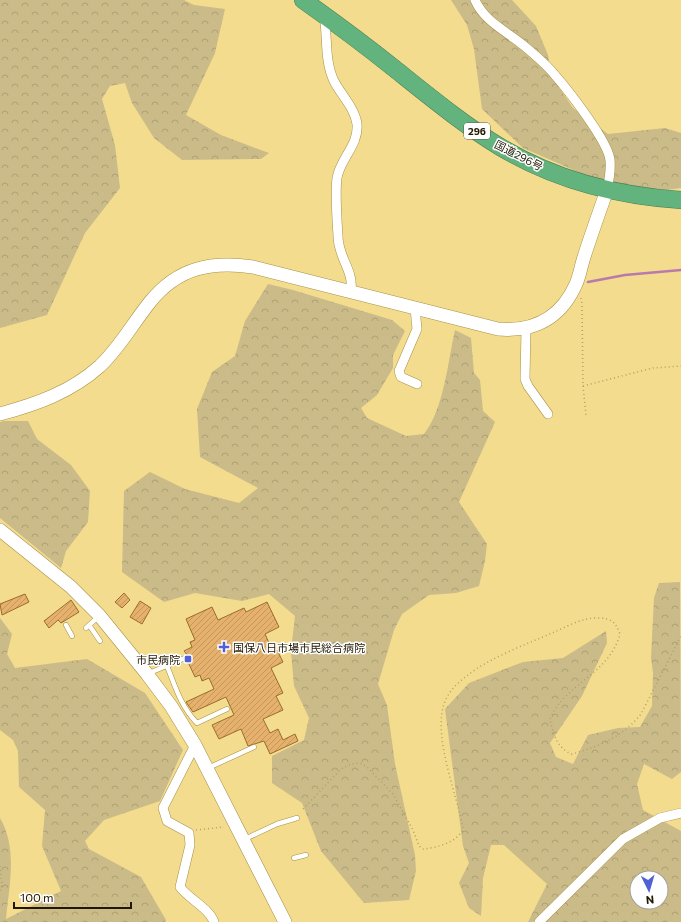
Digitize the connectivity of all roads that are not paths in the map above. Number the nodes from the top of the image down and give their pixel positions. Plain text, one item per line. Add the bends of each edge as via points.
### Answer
1 (303, 0) edge
2 (475, 0) edge
3 (324, 15) junction
4 (607, 190) junction
5 (681, 200) edge
6 (351, 292) junction
7 (415, 308) junction
8 (526, 329) junction
9 (417, 384) dead end
10 (0, 414) edge
11 (548, 414) dead end
12 (0, 530) edge
13 (99, 615) junction
14 (66, 625) dead end
15 (72, 636) dead end
16 (100, 640) dead end
17 (185, 658) dead end
18 (167, 666) junction
19 (147, 674) junction
20 (227, 709) dead end
21 (195, 745) junction
22 (254, 747) dead end
23 (206, 768) junction
24 (681, 813) edge
25 (297, 818) dead end
26 (242, 840) junction
27 (306, 855) dead end
28 (294, 858) dead end
29 (214, 922) edge
30 (284, 922) edge
31 (538, 922) edge

1 - 3 highway, 国道296号 / 296
2 - 4 street via 487,18 511,35 554,73 587,118 605,145 610,159
3 - 4 highway, 国道296号 / 296 via 440,105 503,148 554,172
3 - 6 street via 328,61 334,81 353,112 357,125 352,148 337,177 338,238 340,253 352,281
4 - 5 highway, 国道296号 / 296
4 - 8 street via 570,296 546,321
6 - 7 street
6 - 10 street via 253,267 217,265 187,272 150,301 118,348 79,382 60,394
7 - 8 street via 498,329
7 - 9 street via 417,328 399,371 401,377
8 - 11 street via 525,379
12 - 13 street via 71,587
13 - 16 lane via 88,626
13 - 19 street
14 - 15 lane
17 - 18 lane
18 - 19 lane
18 - 20 lane via 180,699 188,714 197,723
19 - 21 street via 172,706
21 - 23 street
21 - 29 street via 164,808 167,821 189,833 190,845 180,887 188,897 212,916
22 - 23 lane
23 - 26 street
24 - 31 street via 660,818 623,839
25 - 26 lane
26 - 30 street
27 - 28 lane

